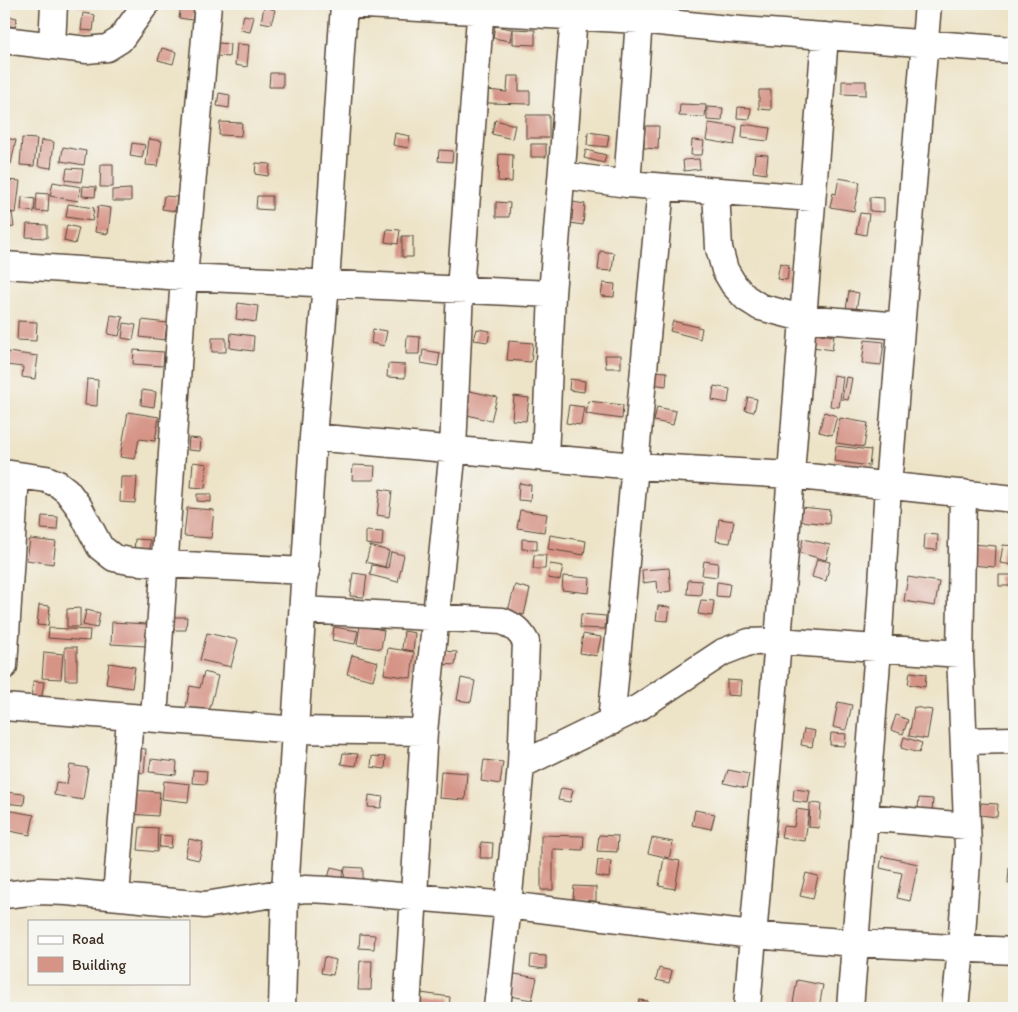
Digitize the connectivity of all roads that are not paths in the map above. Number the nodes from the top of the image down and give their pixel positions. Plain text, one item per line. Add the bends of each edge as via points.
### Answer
1 (54, 4) edge
2 (146, 4) edge
3 (208, 4) edge
4 (345, 4) edge
5 (928, 4) edge
6 (480, 7) edge
7 (574, 16) junction
8 (639, 20) junction
9 (825, 36) junction
10 (4, 40) edge
11 (52, 44) junction
12 (924, 44) junction
13 (1014, 50) edge
14 (562, 174) junction
15 (628, 184) junction
16 (661, 187) junction
17 (716, 191) junction
18 (812, 198) junction
19 (4, 265) edge
20 (184, 277) junction
21 (326, 283) junction
22 (460, 290) junction
23 (552, 294) junction
24 (802, 318) junction
25 (901, 326) junction
26 (313, 436) junction
27 (453, 449) junction
28 (544, 458) junction
29 (635, 466) junction
30 (10, 474) edge
31 (790, 475) junction
32 (888, 486) junction
33 (963, 493) junction
34 (1014, 499) edge
35 (164, 564) junction
36 (306, 571) junction
37 (303, 610) junction
38 (435, 618) junction
39 (778, 641) junction
40 (878, 649) junction
41 (960, 654) junction
42 (4, 666) edge
43 (4, 708) edge
44 (142, 718) junction
45 (612, 722) junction
46 (297, 730) junction
47 (424, 732) junction
48 (1014, 740) edge
49 (964, 741) junction
50 (521, 765) junction
51 (865, 817) junction
52 (967, 826) junction
53 (286, 893) junction
54 (4, 895) edge
55 (116, 896) junction
56 (413, 897) junction
57 (508, 904) junction
58 (753, 935) junction
59 (855, 943) junction
60 (961, 949) junction
61 (1014, 951) edge
62 (282, 1008) edge
63 (407, 1008) edge
64 (497, 1008) edge
65 (747, 1008) edge
66 (850, 1008) edge
67 (955, 1008) edge

1 - 11 street
2 - 11 street via 120,40 107,48 87,50
3 - 20 street
4 - 6 street
4 - 21 street
5 - 12 street
6 - 7 street
6 - 22 street
7 - 8 street
7 - 14 street
8 - 9 street
8 - 15 street
9 - 12 street
9 - 18 street
10 - 11 street
12 - 13 street
12 - 25 street
14 - 15 street
14 - 23 street
15 - 16 street
16 - 17 street
16 - 29 street
17 - 18 street
17 - 24 street via 718,248 734,285 760,307
18 - 24 street
19 - 20 street
20 - 21 street
20 - 35 street
21 - 22 street
21 - 26 street
22 - 23 street
22 - 27 street
23 - 28 street
24 - 25 street
24 - 31 street
25 - 32 street
26 - 27 street
26 - 36 street
27 - 28 street
27 - 38 street
28 - 29 street
29 - 31 street
29 - 45 street
30 - 35 street via 46,479 68,491 100,547 114,558
30 - 42 street
31 - 32 street
31 - 39 street
32 - 33 street
32 - 40 street
33 - 34 street
33 - 41 street
35 - 36 street
35 - 44 street
36 - 37 street
37 - 38 street
37 - 46 street
38 - 47 street
38 - 50 street via 502,621 520,631 526,642
39 - 40 street
39 - 45 street via 750,642 723,652
39 - 58 street
40 - 41 street
40 - 51 street
41 - 49 street
43 - 44 street
44 - 46 street
44 - 55 street
45 - 50 street
46 - 47 street
46 - 53 street
47 - 56 street
48 - 49 street
49 - 52 street
50 - 57 street
51 - 52 street
51 - 59 street
52 - 60 street
53 - 55 street via 205,905
53 - 56 street via 305,889
53 - 62 street
54 - 55 street via 38,891
56 - 57 street
56 - 63 street
57 - 58 street
57 - 64 street
58 - 59 street
58 - 65 street
59 - 60 street
59 - 66 street
60 - 61 street
60 - 67 street

